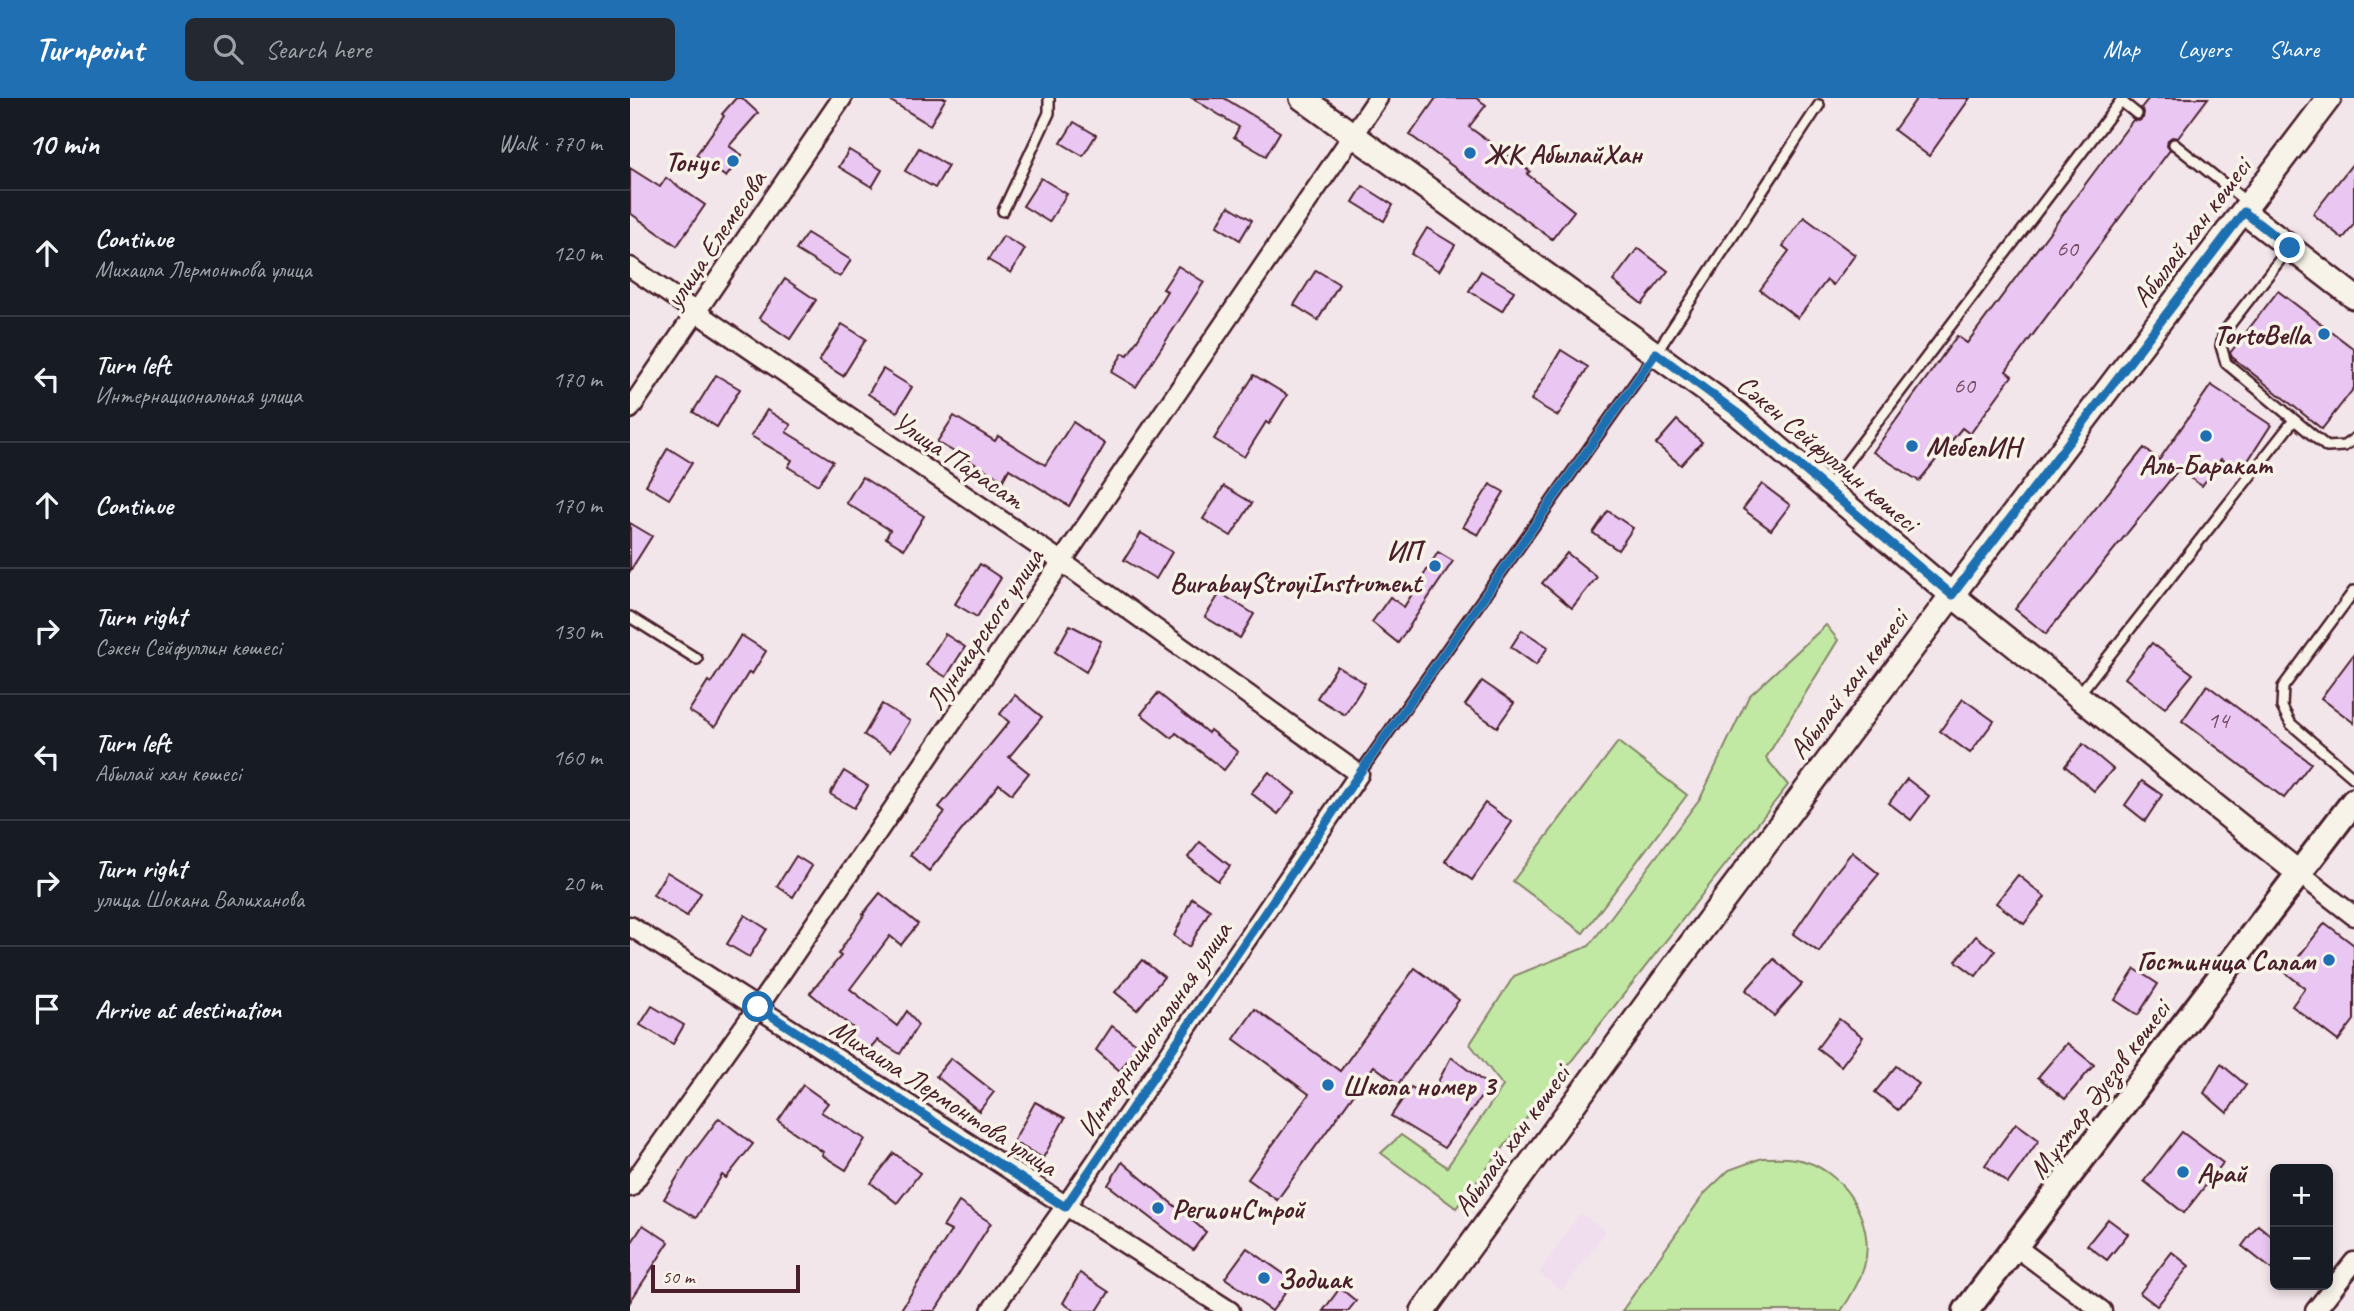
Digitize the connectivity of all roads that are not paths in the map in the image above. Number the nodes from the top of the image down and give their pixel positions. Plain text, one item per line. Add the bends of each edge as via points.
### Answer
1 (842, 98) edge
2 (1049, 98) edge
3 (1301, 98) edge
4 (1378, 98) edge
5 (2329, 98) edge
6 (2122, 99) edge
7 (1819, 105) dead end
8 (2137, 114) dead end
9 (1352, 136) junction
10 (2174, 144) dead end
11 (2247, 209) junction
12 (1003, 211) dead end
13 (2290, 248) junction
14 (630, 267) edge
15 (2354, 298) edge
16 (696, 313) junction
17 (1656, 353) junction
18 (630, 409) edge
19 (2294, 420) junction
20 (2354, 439) edge
21 (1827, 489) junction
22 (1062, 562) junction
23 (2354, 591) edge
24 (1952, 595) junction
25 (630, 617) edge
26 (697, 659) dead end
27 (2078, 696) junction
28 (1359, 774) junction
29 (2354, 778) edge
30 (2354, 801) edge
31 (2300, 874) junction
32 (2354, 916) edge
33 (630, 926) edge
34 (758, 1007) junction
35 (630, 1188) edge
36 (1065, 1207) junction
37 (2015, 1247) junction
38 (2354, 1262) edge
39 (991, 1311) edge
40 (1230, 1311) edge
41 (1423, 1311) edge
42 (1966, 1311) edge
43 (2102, 1311) edge
44 (2315, 1311) edge

1 - 16 street, улица Елемесова
2 - 12 lane via 1049,113
3 - 9 street, Сәкен Сейфуллин көшесі
4 - 9 street, Луначарского улица
5 - 11 street, Абылай хан көшесі
6 - 8 lane
6 - 21 lane
7 - 17 lane
9 - 17 street, Сәкен Сейфуллин көшесі
9 - 22 street, Луначарского улица
10 - 11 lane
11 - 13 street
11 - 24 street, Абылай хан көшесі
13 - 15 street
13 - 19 lane via 2224,332 2221,346 2226,363
14 - 16 street, Улица Парасат
16 - 18 street, улица Елемесова
16 - 22 street, Улица Парасат
17 - 21 street, Сәкен Сейфуллин көшесі
17 - 28 lane
19 - 20 lane via 2326,447 2344,446
19 - 27 lane
21 - 24 street, Сәкен Сейфуллин көшесі
22 - 28 street, Улица Парасат
22 - 34 street, Луначарского улица
23 - 29 lane via 2283,687 2282,707 2291,724
24 - 27 street, Сәкен Сейфуллин көшесі
24 - 41 street, Абылай хан көшесі
25 - 26 lane
27 - 31 street, Сәкен Сейфуллин көшесі
28 - 36 street, Интернациональная улица
30 - 31 main road, Мұхтар Әуезов көшесі
31 - 32 street
31 - 37 main road, Мұхтар Әуезов көшесі
33 - 34 street, Михаила Лермонтова улица
34 - 35 street, Луначарского улица
34 - 36 street, Михаила Лермонтова улица
36 - 39 street, Интернациональная улица
36 - 40 street, Михаила Лермонтова улица
37 - 42 main road, Мұхтар Әуезов көшесі
37 - 43 street
38 - 44 street

